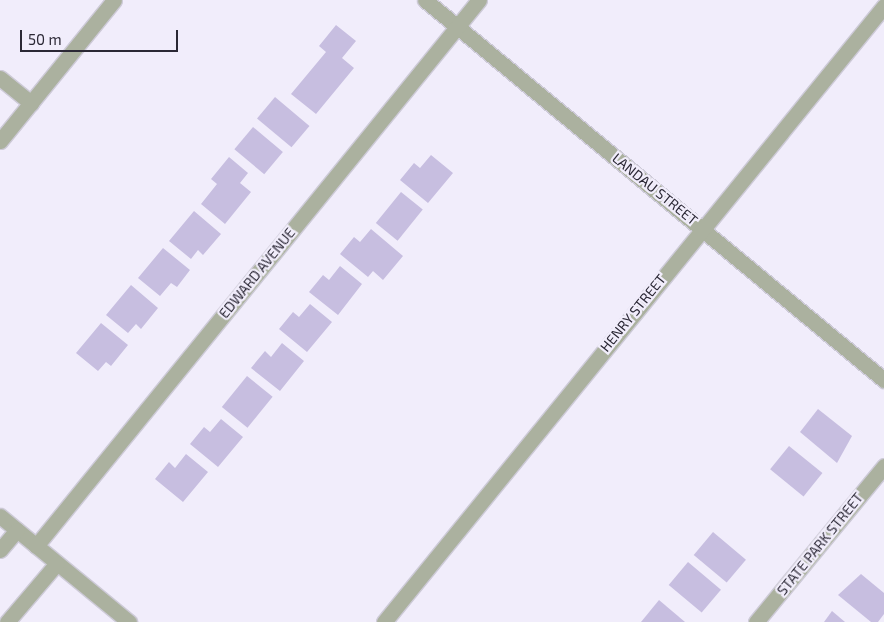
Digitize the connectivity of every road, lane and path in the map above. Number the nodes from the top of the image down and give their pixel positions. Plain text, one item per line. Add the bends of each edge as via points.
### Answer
1 (114, 0) edge
2 (425, 0) edge
3 (479, 0) edge
4 (884, 6) edge
5 (457, 26) junction
6 (0, 78) edge
7 (30, 103) junction
8 (0, 141) edge
9 (702, 228) junction
10 (884, 380) edge
11 (884, 466) edge
12 (0, 516) edge
13 (16, 530) junction
14 (36, 546) junction
15 (0, 550) edge
16 (57, 563) junction
17 (8, 622) edge
18 (129, 622) edge
19 (384, 622) edge
20 (756, 622) edge

1 - 7 street
2 - 5 street, LANDAU STREET
3 - 5 street, EDWARD AVENUE
4 - 9 street, HENRY STREET
5 - 9 street, LANDAU STREET
5 - 14 street, EDWARD AVENUE
6 - 7 street
7 - 8 street
9 - 10 street, LANDAU STREET
9 - 19 street, HENRY STREET
11 - 20 street, STATE PARK STREET
12 - 13 street
13 - 14 street
13 - 15 street
14 - 16 street
16 - 17 street
16 - 18 street

